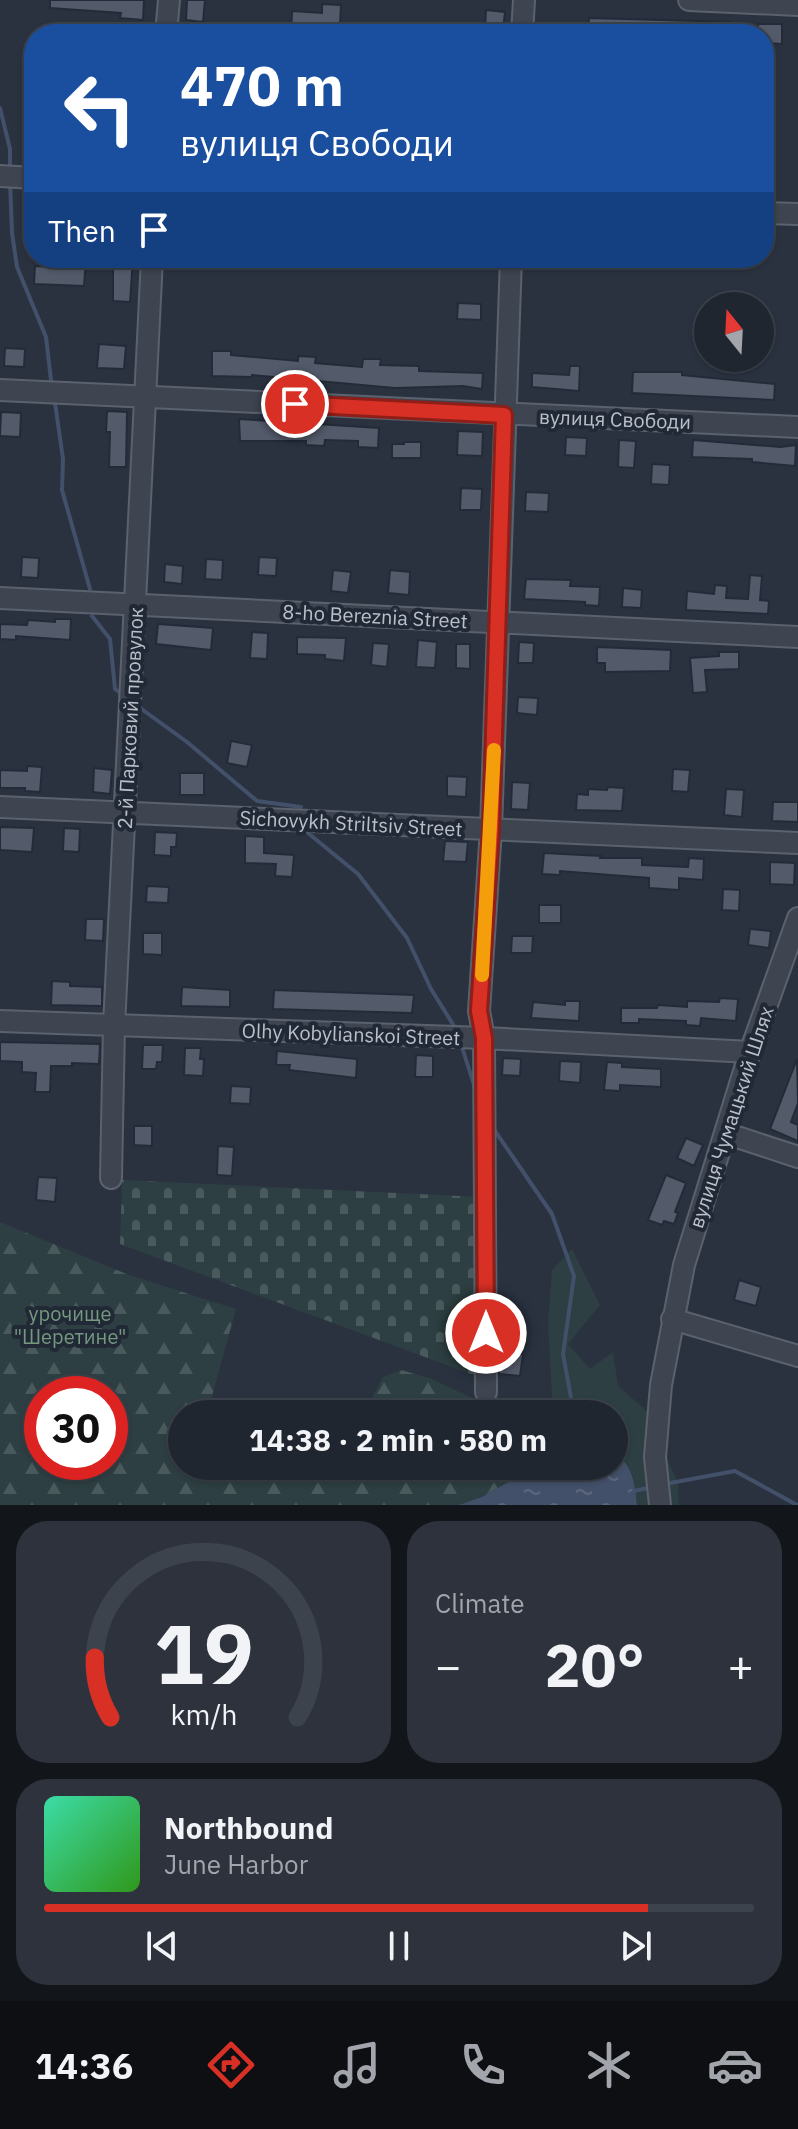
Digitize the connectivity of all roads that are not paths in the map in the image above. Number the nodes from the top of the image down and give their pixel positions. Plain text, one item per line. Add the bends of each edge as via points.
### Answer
1 (169, 0) edge
2 (524, 0) edge
3 (689, 0) edge
4 (798, 5) edge
5 (167, 24) edge
6 (523, 24) edge
7 (0, 176) edge
8 (24, 177) edge
9 (774, 213) edge
10 (798, 214) edge
11 (151, 268) edge
12 (511, 268) edge
13 (0, 390) edge
14 (145, 396) junction
15 (504, 415) junction
16 (798, 427) edge
17 (0, 598) edge
18 (136, 604) junction
19 (499, 622) junction
20 (798, 637) edge
21 (0, 807) edge
22 (126, 813) junction
23 (491, 829) junction
24 (798, 843) edge
25 (798, 918) edge
26 (0, 1021) edge
27 (114, 1026) junction
28 (484, 1038) junction
29 (750, 1052) junction
30 (725, 1133) junction
31 (798, 1157) edge
32 (111, 1178) dead end
33 (672, 1319) junction
34 (798, 1356) edge
35 (486, 1392) dead end
36 (659, 1492) edge

1 - 5 street
2 - 6 street
3 - 4 street
7 - 8 street
9 - 10 street
11 - 14 street, 2-й Парковий провулок
12 - 15 street
13 - 14 street, вулиця Свободи
14 - 15 street, вулиця Свободи
14 - 18 street, 2-й Парковий провулок
15 - 16 street, вулиця Свободи
15 - 19 street
17 - 18 street, 8-ho Bereznia Street
18 - 19 street, 8-ho Bereznia Street
18 - 22 street, 2-й Парковий провулок
19 - 20 street, 8-ho Bereznia Street
19 - 23 street
21 - 22 street, Sichovykh Striltsiv Street
22 - 23 street, Sichovykh Striltsiv Street
22 - 27 street, 2-й Парковий провулок
23 - 24 street, Sichovykh Striltsiv Street
23 - 28 street via 479,1011
25 - 29 street, вулиця Чумацький Шлях
26 - 27 street, Olhy Kobylianskoi Street
27 - 28 street, Olhy Kobylianskoi Street
27 - 32 street, 2-й Парковий провулок
28 - 29 street, Olhy Kobylianskoi Street
28 - 35 street
29 - 30 street, вулиця Чумацький Шлях
30 - 31 street
30 - 33 street, вулиця Чумацький Шлях
33 - 34 street
33 - 36 street, вулиця Чумацький Шлях via 655,1457

